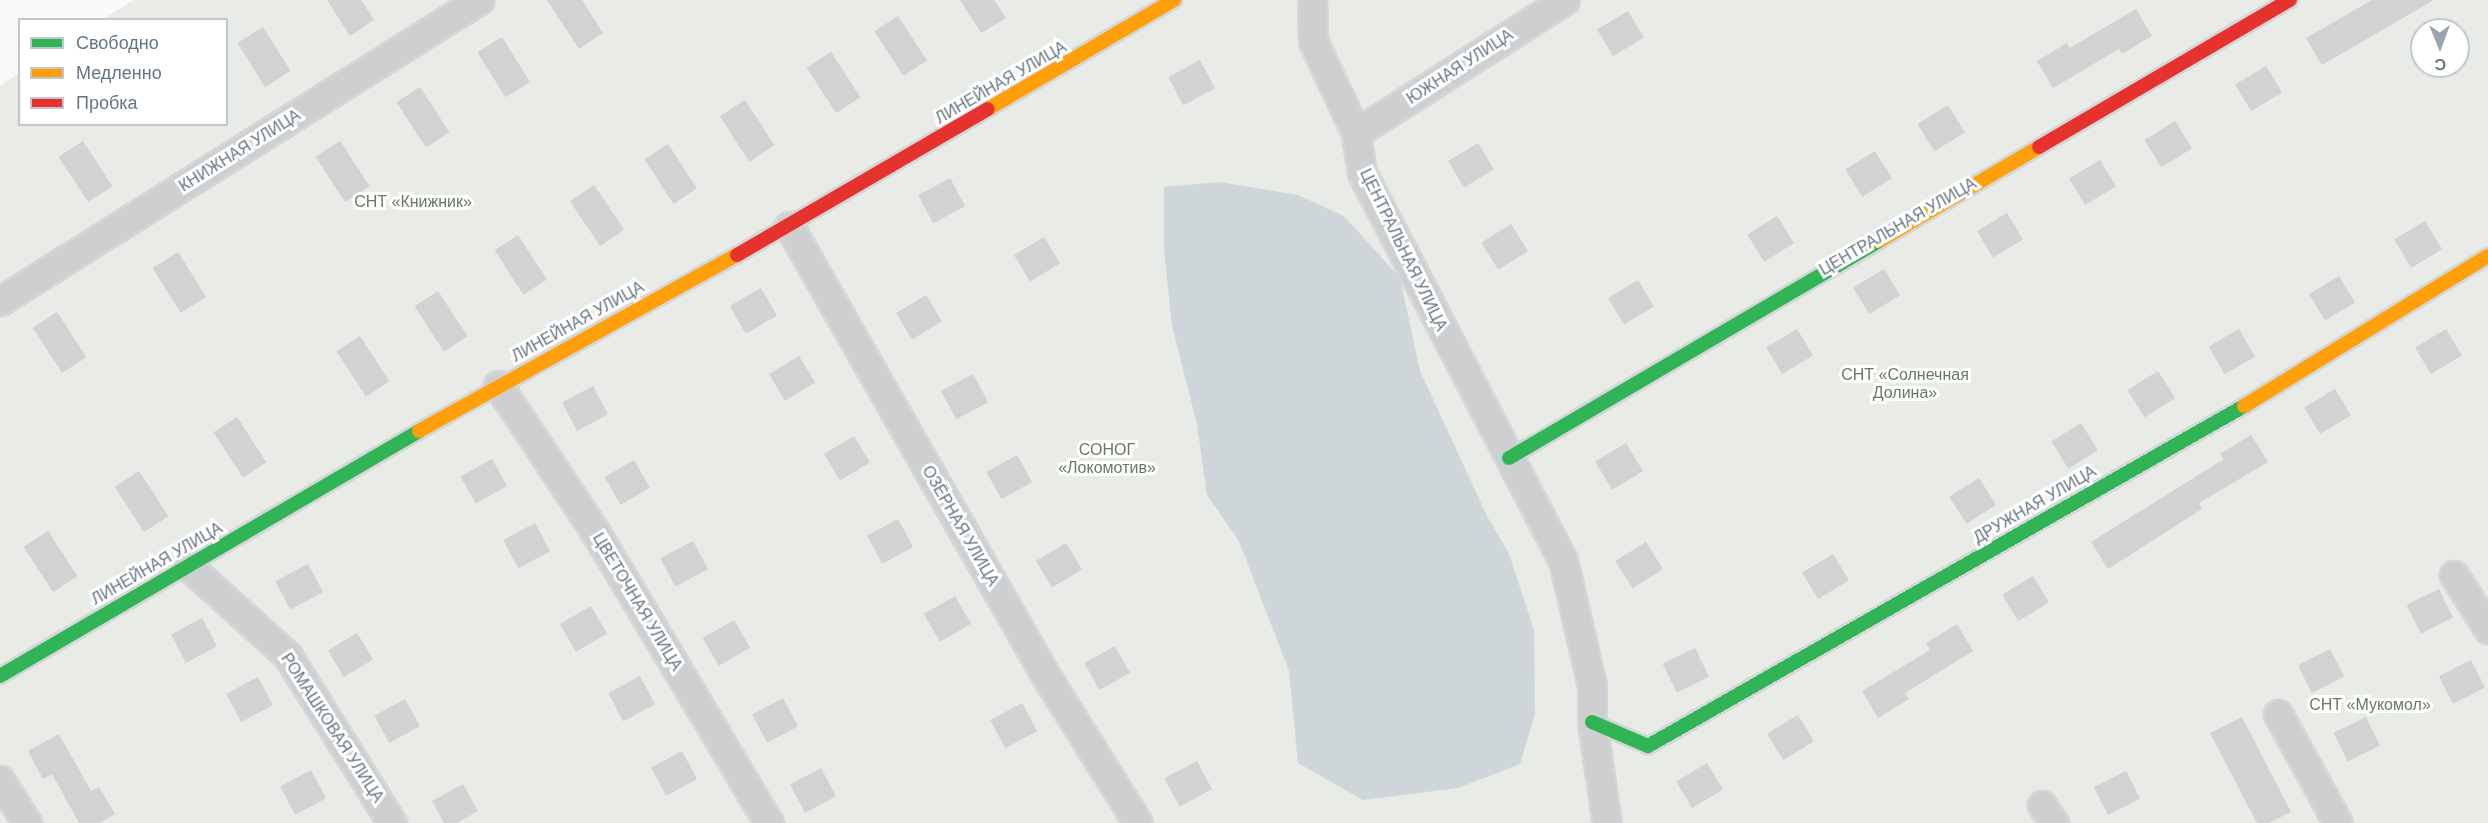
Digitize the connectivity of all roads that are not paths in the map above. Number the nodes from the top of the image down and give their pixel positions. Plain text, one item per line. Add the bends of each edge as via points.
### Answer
1 (479, 0) edge
2 (1174, 0) edge
3 (1312, 0) edge
4 (1565, 0) edge
5 (2290, 0) edge
6 (1356, 133) junction
7 (789, 226) junction
8 (2488, 256) edge
9 (0, 301) edge
10 (498, 385) junction
11 (1509, 458) junction
12 (186, 565) junction
13 (2454, 575) dead end
14 (2488, 629) edge
15 (0, 676) edge
16 (2278, 714) dead end
17 (1592, 722) junction
18 (0, 780) edge
19 (27, 823) edge
20 (392, 823) edge
21 (769, 823) edge
22 (1138, 823) edge
23 (1607, 823) edge
24 (2338, 823) edge

1 - 9 street, КНИЖНАЯ УЛИЦА
2 - 7 street, ЛИНЕЙНАЯ УЛИЦА
3 - 6 street, ЦЕНТРАЛЬНАЯ УЛИЦА via 1313,41
4 - 6 street, ЮЖНАЯ УЛИЦА
5 - 11 street, ЦЕНТРАЛЬНАЯ УЛИЦА
6 - 11 street, ЦЕНТРАЛЬНАЯ УЛИЦА via 1362,173
7 - 10 street, ЛИНЕЙНАЯ УЛИЦА
7 - 22 street, ОЗЁРНАЯ УЛИЦА via 1046,676
8 - 17 street, ДРУЖНАЯ УЛИЦА via 2255,399 1648,746
10 - 12 street, ЛИНЕЙНАЯ УЛИЦА
10 - 21 street, ЦВЕТОЧНАЯ УЛИЦА via 596,532
11 - 17 street, ЦЕНТРАЛЬНАЯ УЛИЦА via 1563,560 1592,686
12 - 15 street, ЛИНЕЙНАЯ УЛИЦА
12 - 20 street, РОМАШКОВАЯ УЛИЦА via 288,656
13 - 14 street
16 - 24 street
17 - 23 street, ЦЕНТРАЛЬНАЯ УЛИЦА
18 - 19 street

